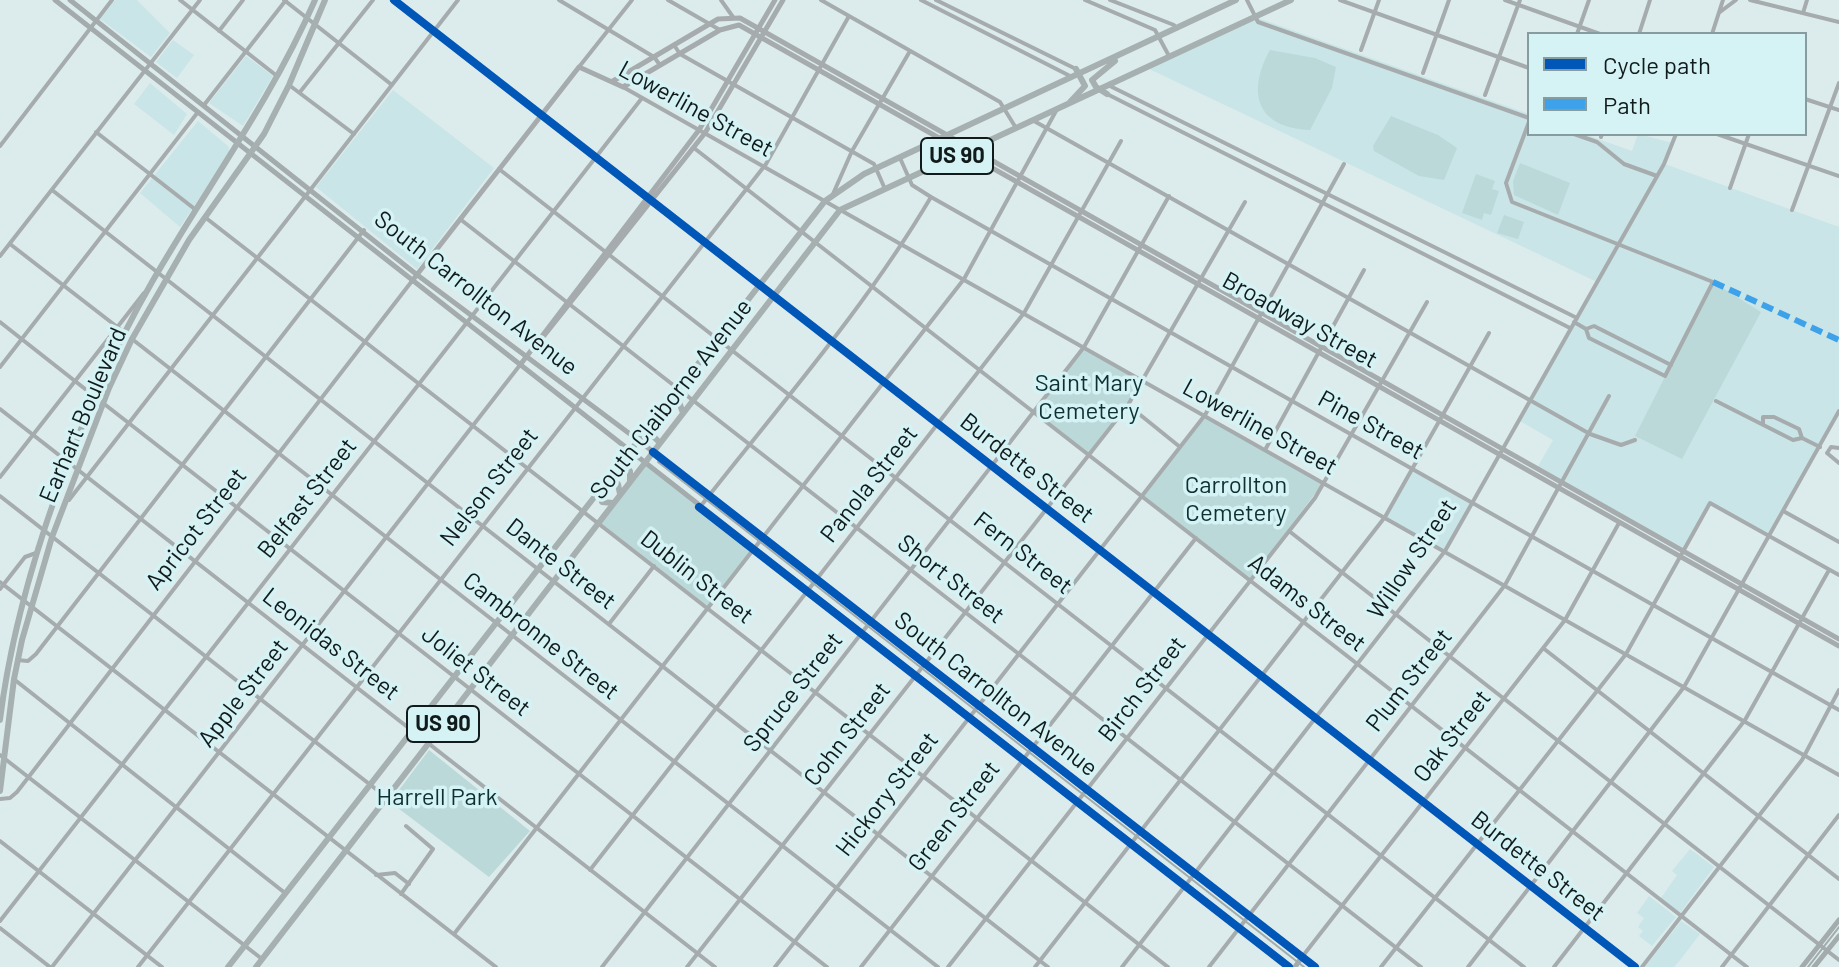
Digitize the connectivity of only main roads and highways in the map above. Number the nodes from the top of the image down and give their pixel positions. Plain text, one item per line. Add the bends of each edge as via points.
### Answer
1 (55, 0) edge
2 (70, 0) edge
3 (315, 0) edge
4 (325, 0) edge
5 (1236, 0) edge
6 (1288, 1) edge
7 (1142, 45) junction
8 (287, 58) junction
9 (1076, 73) junction
10 (277, 76) junction
11 (291, 82) junction
12 (1108, 90) junction
13 (279, 106) junction
14 (1046, 115) junction
15 (245, 136) junction
16 (239, 145) junction
17 (257, 145) junction
18 (251, 155) junction
19 (283, 165) junction
20 (276, 173) junction
21 (668, 402) junction
22 (594, 408) junction
23 (659, 413) junction
24 (683, 413) junction
25 (587, 417) junction
26 (652, 422) junction
27 (675, 424) junction
28 (638, 440) junction
29 (660, 443) junction
30 (630, 451) junction
31 (653, 452) junction
32 (622, 461) junction
33 (644, 463) junction
34 (630, 481) junction
35 (605, 483) junction
36 (599, 490) junction
37 (701, 491) junction
38 (620, 494) junction
39 (690, 499) junction
40 (613, 503) junction
41 (3, 671) edge
42 (0, 712) edge
43 (0, 720) edge
44 (2, 757) edge
45 (0, 791) edge
46 (1839, 920) edge
47 (1839, 936) edge
48 (1302, 957) junction
49 (228, 967) edge
50 (256, 967) edge
51 (1292, 967) edge
52 (1315, 967) edge
53 (1802, 967) edge
54 (1814, 967) edge

1 - 16 main road, South Carrollton Avenue
2 - 15 main road, South Carrollton Avenue
3 - 8 main road, Earhart Boulevard
4 - 11 main road, Earhart Boulevard
5 - 7 main road, South Claiborne Avenue / US 90
6 - 12 main road, South Claiborne Avenue / US 90
7 - 9 main road, South Claiborne Avenue / US 90
7 - 12 main road via 1094,75 1094,85
8 - 10 main road, Earhart Boulevard
8 - 11 main road via 297,55
9 - 14 main road via 1085,84 1083,91
9 - 21 main road, South Claiborne Avenue / US 90 via 833,194
10 - 13 main road via 271,99
10 - 15 main road, Earhart Boulevard
11 - 13 main road, Earhart Boulevard
12 - 14 main road, South Claiborne Avenue / US 90
13 - 17 main road, Earhart Boulevard
14 - 24 main road, South Claiborne Avenue / US 90 via 840,210
15 - 16 main road, Earhart Boulevard
15 - 17 main road, South Carrollton Avenue
16 - 18 main road, South Carrollton Avenue
16 - 41 main road, Earhart Boulevard via 151,284 96,397 45,531
17 - 18 main road, Earhart Boulevard
17 - 19 main road, South Carrollton Avenue
18 - 20 main road, South Carrollton Avenue
18 - 44 main road, Earhart Boulevard via 167,279 103,403 52,537 32,607 17,660
19 - 20 main road
19 - 22 main road, South Carrollton Avenue via 416,274
20 - 25 main road, South Carrollton Avenue
21 - 23 main road, South Claiborne Avenue / US 90
21 - 24 main road via 679,402
22 - 25 main road
22 - 28 main road, South Carrollton Avenue
23 - 26 main road, South Claiborne Avenue / US 90
23 - 27 main road
24 - 27 main road, South Claiborne Avenue / US 90
25 - 30 main road, South Carrollton Avenue
26 - 28 main road, South Claiborne Avenue / US 90
26 - 29 main road via 653,436
27 - 29 main road, South Claiborne Avenue / US 90
28 - 30 main road, South Claiborne Avenue / US 90
28 - 31 main road, South Carrollton Avenue
29 - 31 main road, South Claiborne Avenue / US 90
30 - 32 main road, South Claiborne Avenue / US 90
30 - 33 main road, South Carrollton Avenue
31 - 33 main road, South Claiborne Avenue / US 90
31 - 37 main road, South Carrollton Avenue
32 - 34 main road
32 - 35 main road, South Claiborne Avenue / US 90
33 - 34 main road, South Claiborne Avenue / US 90
33 - 39 main road, South Carrollton Avenue
34 - 38 main road, South Claiborne Avenue / US 90
35 - 36 main road, South Claiborne Avenue / US 90
35 - 38 main road via 618,484
36 - 40 main road via 602,502
36 - 49 main road, South Claiborne Avenue / US 90
37 - 39 main road
37 - 48 main road, South Carrollton Avenue
38 - 40 main road, South Claiborne Avenue / US 90
39 - 51 main road, South Carrollton Avenue
40 - 50 main road, South Claiborne Avenue / US 90
41 - 42 main road, Earhart Boulevard
42 - 43 main road, Earhart Boulevard
44 - 45 main road, Earhart Boulevard
46 - 53 main road
47 - 54 main road
48 - 51 main road, Oak Street
48 - 52 main road, South Carrollton Avenue

